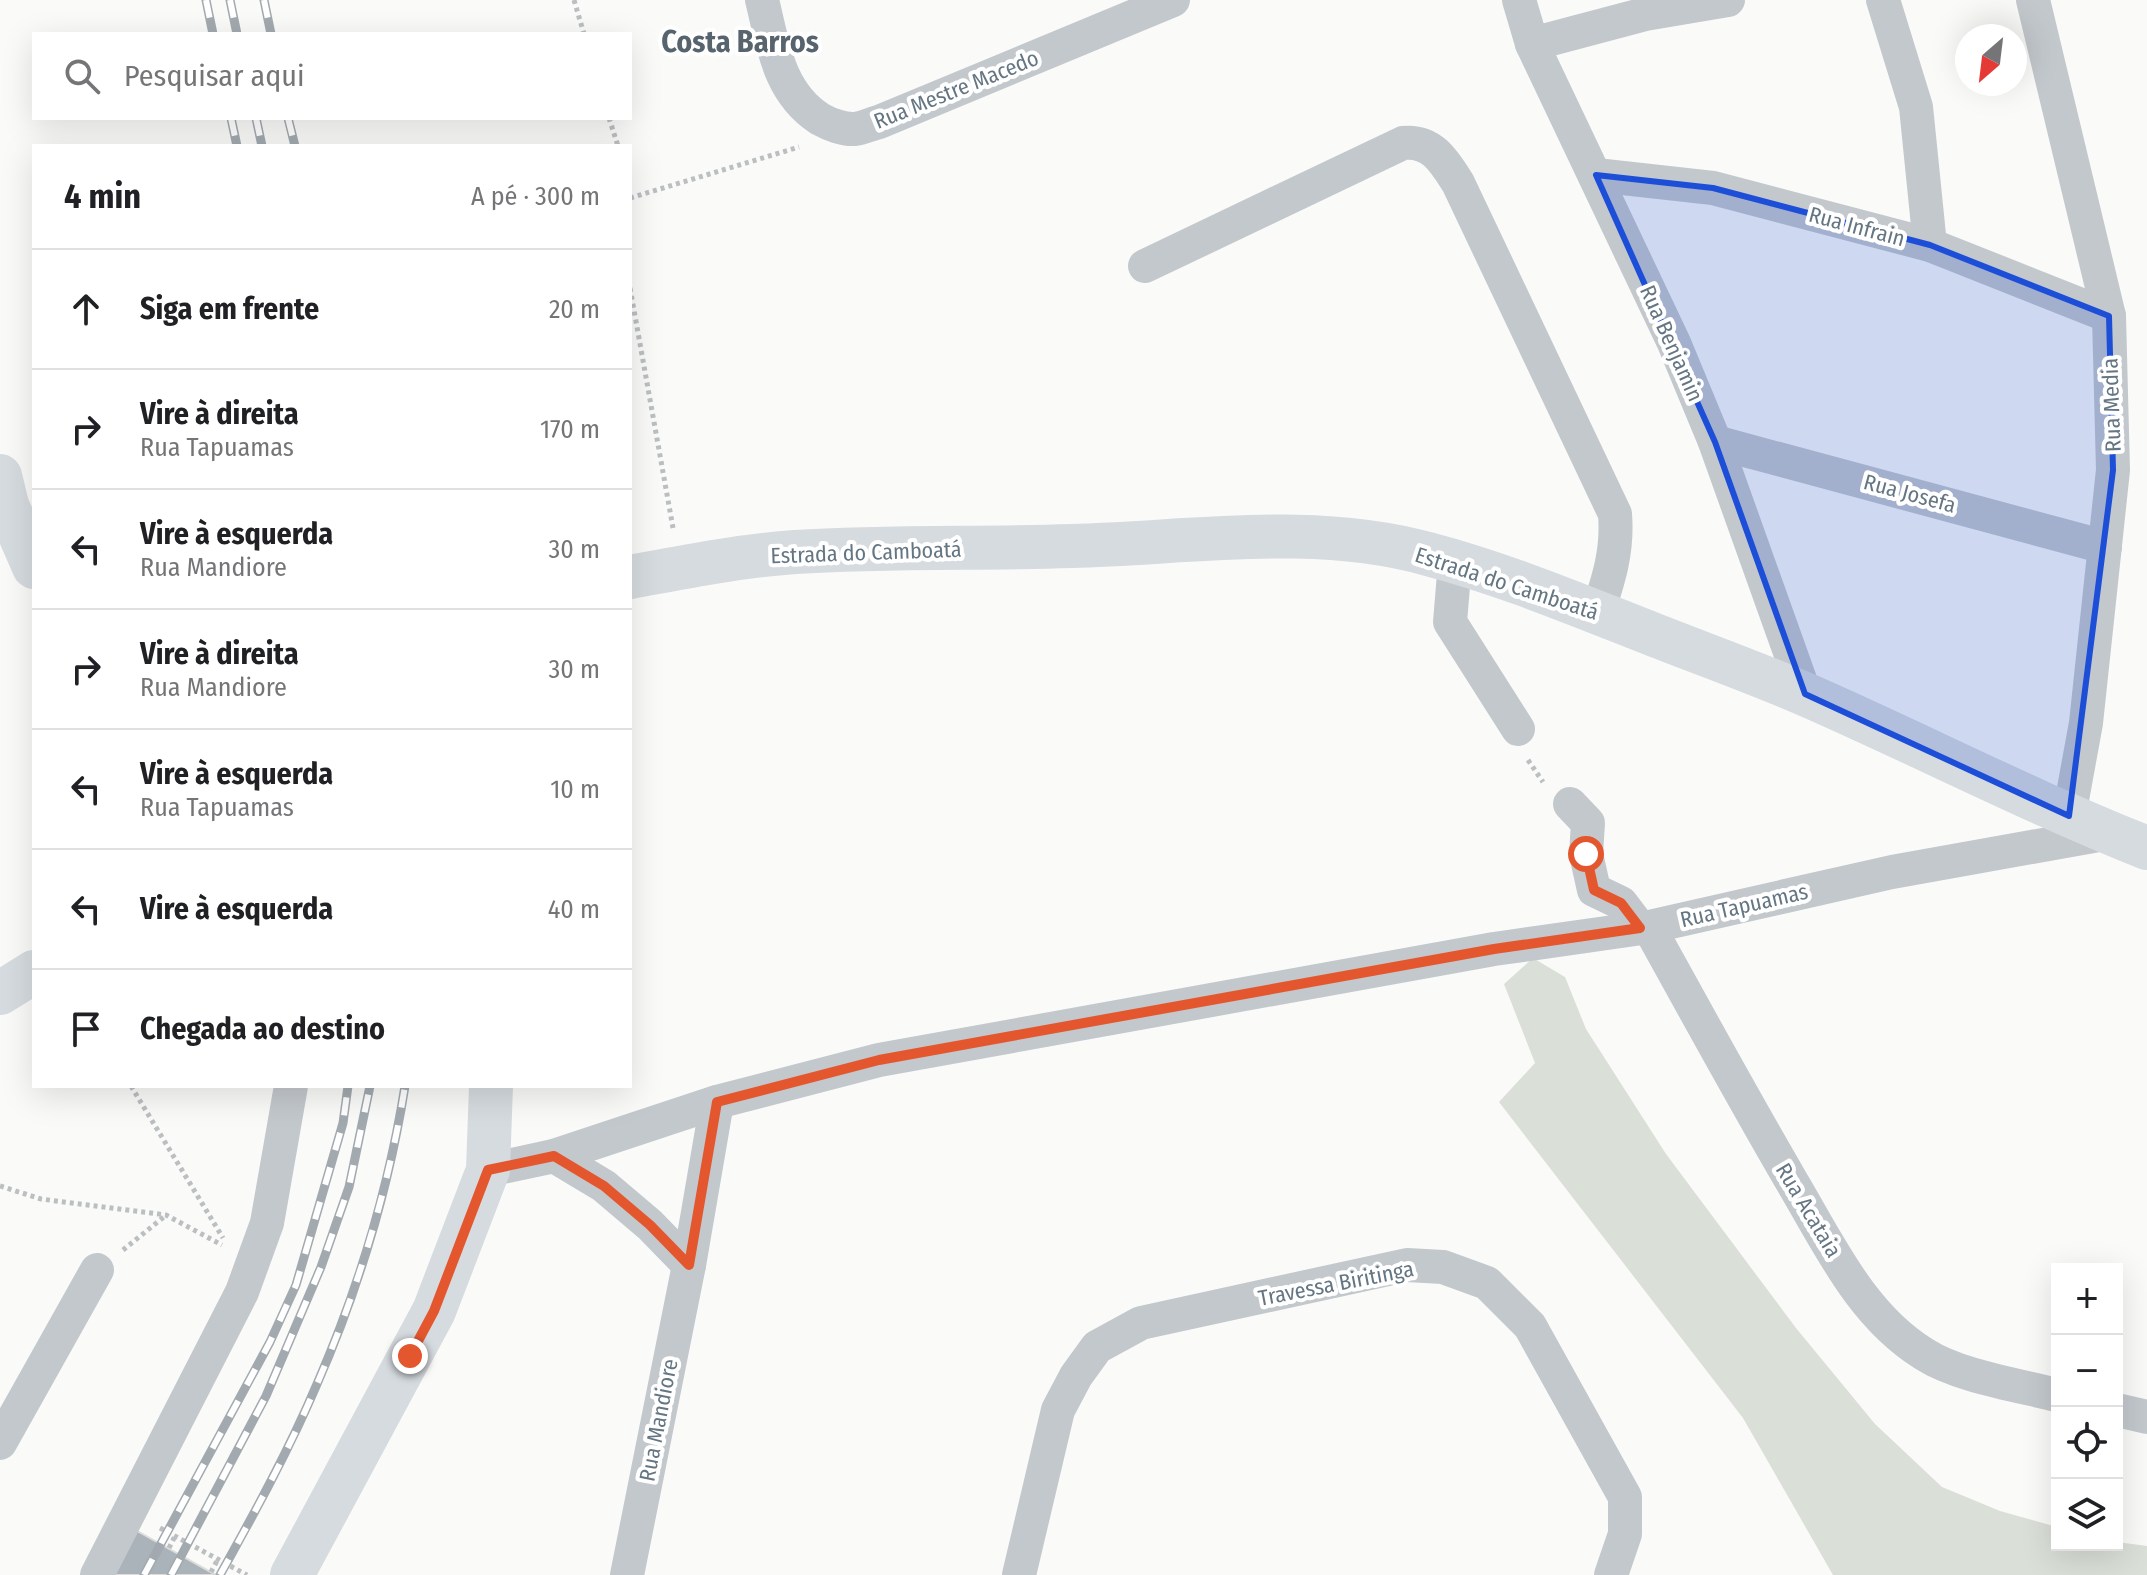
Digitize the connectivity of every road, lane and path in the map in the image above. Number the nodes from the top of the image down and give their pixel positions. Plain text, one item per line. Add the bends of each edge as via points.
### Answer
1 (574, 0) edge
2 (762, 0) edge
3 (1173, 0) edge
4 (1519, 0) edge
5 (1728, 0) edge
6 (1883, 0) edge
7 (2033, 0) edge
8 (583, 32) edge
9 (1532, 44) junction
10 (610, 120) edge
11 (832, 125) junction
12 (617, 144) edge
13 (1596, 175) junction
14 (632, 197) edge
15 (1930, 245) junction
16 (1145, 266) dead end
17 (632, 299) edge
18 (2109, 316) junction
19 (1715, 442) junction
20 (0, 476) edge
21 (2105, 547) junction
22 (32, 562) edge
23 (1455, 562) junction
24 (680, 568) junction
25 (632, 577) edge
26 (1598, 612) junction
27 (1805, 694) junction
28 (1518, 729) joint
29 (2069, 816) junction
30 (1581, 827) joint
31 (2128, 840) edge
32 (1644, 927) junction
33 (132, 1088) edge
34 (291, 1088) edge
35 (491, 1088) edge
36 (717, 1102) junction
37 (554, 1156) junction
38 (488, 1170) junction
39 (0, 1186) edge
40 (166, 1215) junction
41 (689, 1265) junction
42 (97, 1270) joint
43 (2051, 1393) edge
44 (2123, 1411) edge
45 (2147, 1417) edge
46 (0, 1443) edge
47 (175, 1536) dead end
48 (169, 1548) dead end
49 (218, 1559) dead end
50 (211, 1572) dead end
51 (97, 1575) edge
52 (292, 1575) edge
53 (627, 1575) edge
54 (1019, 1575) edge
55 (1611, 1575) edge

1 - 8 path
2 - 11 street via 778,68 791,92 808,111
3 - 11 street, Rua Mestre Macedo via 879,122 854,129
4 - 9 street, Rua Benjamin
5 - 9 street via 1645,14
6 - 15 street via 1916,107
7 - 18 street, Rua Media
9 - 13 street, Rua Benjamin
10 - 12 path
11 - 14 path via 810,144
13 - 15 street, Rua Infrain via 1713,188
13 - 19 street, Rua Benjamin
15 - 18 street, Rua Infrain
16 - 26 street via 1403,143 1415,142 1442,157 1615,514 1614,563
17 - 24 path
18 - 21 street, Rua Media via 2113,470
19 - 21 street, Rua Josefa
19 - 27 street, Rua Benjamin
20 - 22 main road
21 - 29 street, Rua Media via 2086,723
23 - 24 main road, Estrada do Camboatá via 1343,538 1305,537 793,552
23 - 26 main road, Estrada do Camboatá
23 - 28 street via 1450,622
24 - 25 main road, Estrada do Camboatá
26 - 27 main road, Estrada do Camboatá
27 - 29 main road, Estrada do Camboatá
28 - 30 path via 1514,739 1555,800
29 - 31 main road, Estrada do Camboatá
30 - 32 street, Rua Acataia via 1594,890 1621,903
31 - 32 street, Rua Tapuamas via 1892,872
32 - 36 street, Rua Tapuamas via 1494,949 879,1060
32 - 43 street, Rua Acataia via 1851,1281 1884,1324 1925,1355
33 - 40 path via 230,1250
34 - 51 street via 267,1223 242,1292
35 - 38 main road
36 - 37 street, Rua Tapuamas
36 - 41 street, Rua Mandiore
37 - 38 street, Rua Tapuamas
37 - 41 street via 604,1186
38 - 52 main road via 434,1311
39 - 40 path via 41,1199
40 - 42 path
41 - 53 street, Rua Mandiore
42 - 46 street
44 - 45 street
47 - 48 path
49 - 50 path
54 - 55 street, Travessa Biritinga via 1058,1410 1097,1347 1141,1323 1407,1265 1443,1267 1487,1283 1530,1326 1625,1497 1625,1534

